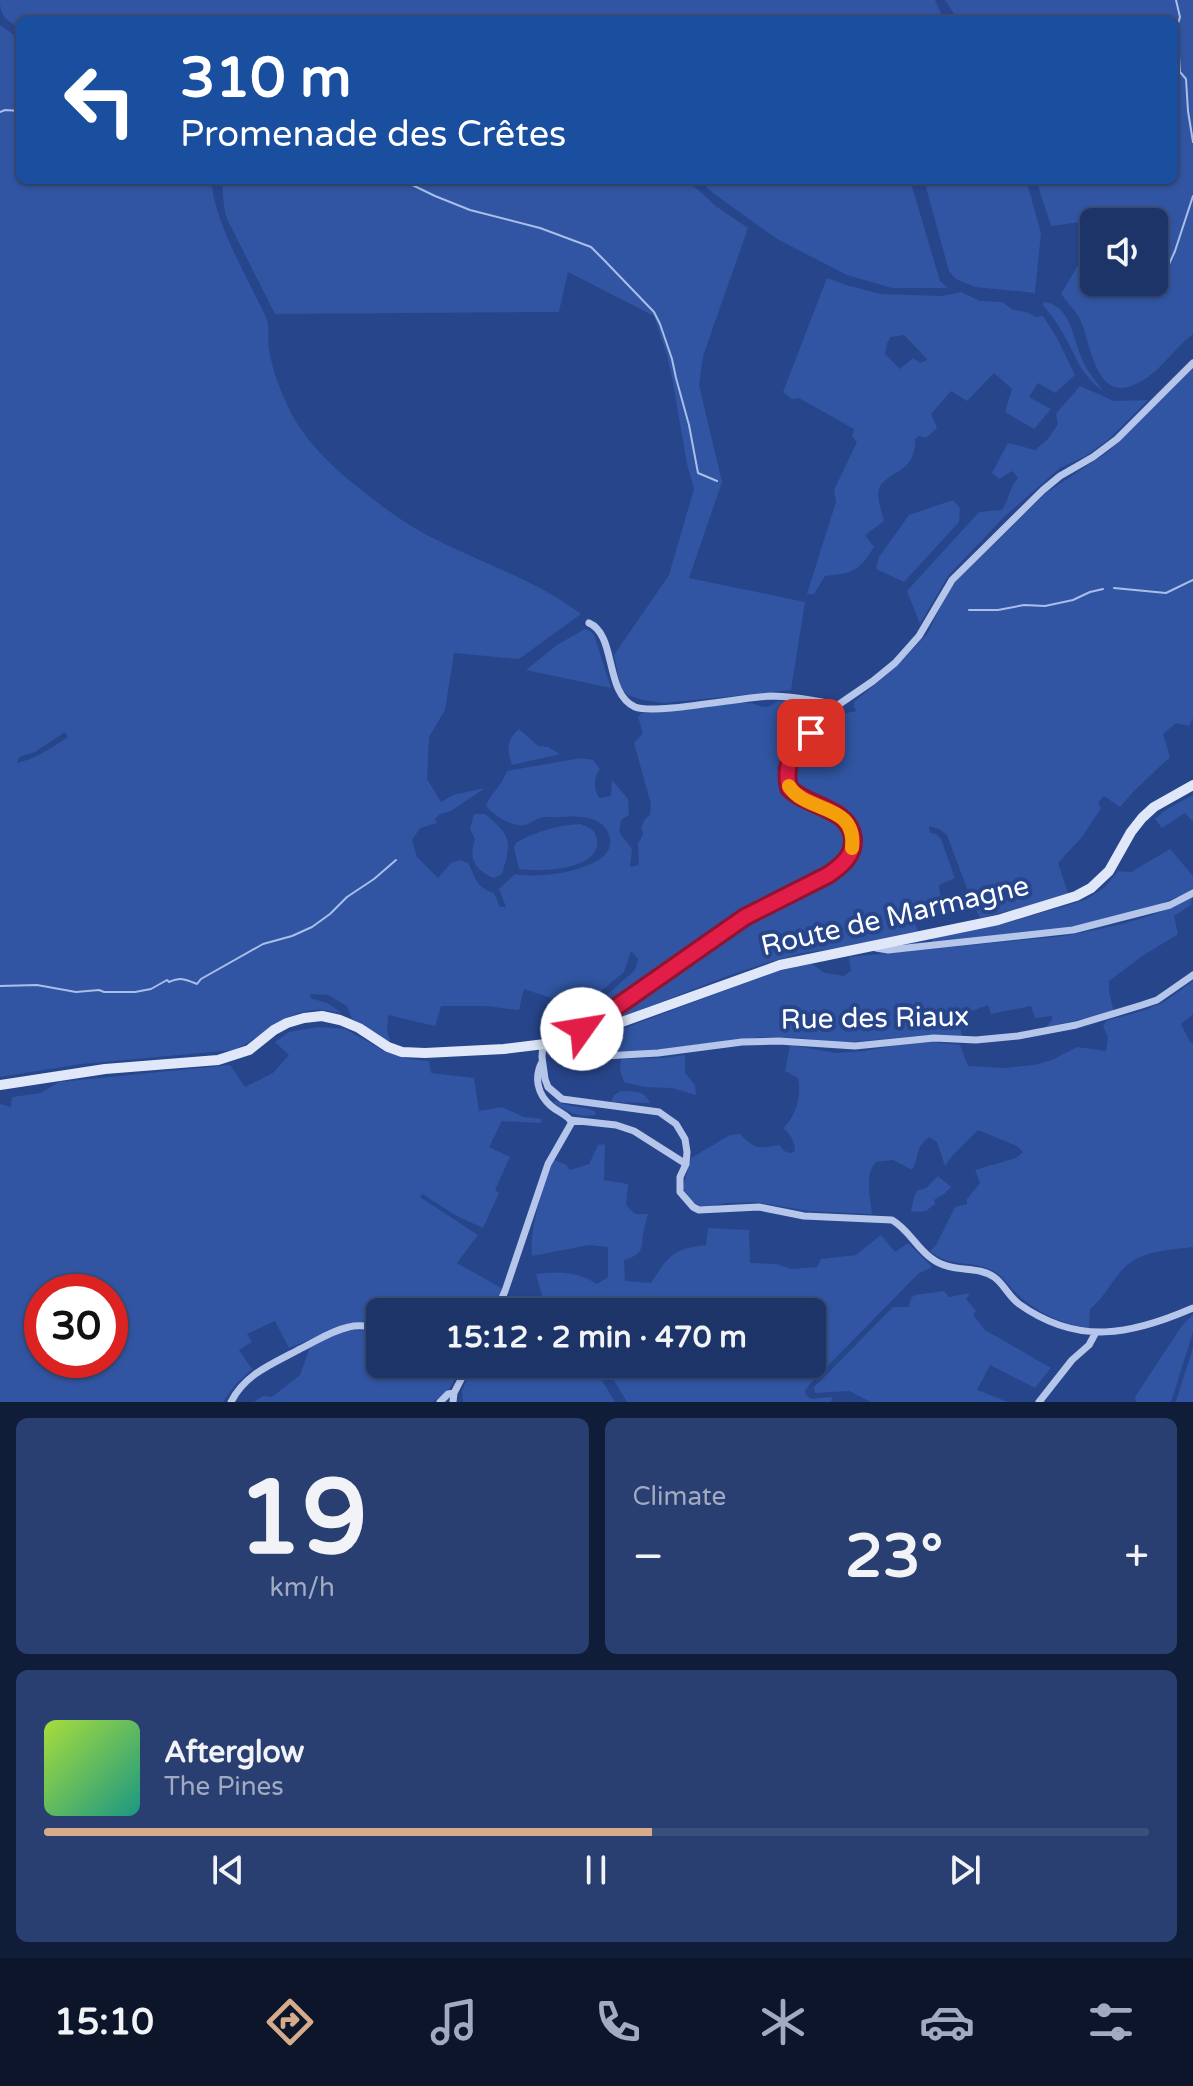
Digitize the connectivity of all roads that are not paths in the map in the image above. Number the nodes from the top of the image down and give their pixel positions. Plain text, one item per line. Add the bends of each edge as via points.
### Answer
1 (1193, 363) edge
2 (589, 623) dead end
3 (838, 705) junction
4 (1193, 785) edge
5 (1193, 893) edge
6 (870, 947) junction
7 (1193, 975) edge
8 (569, 1041) junction
9 (547, 1044) junction
10 (542, 1061) junction
11 (0, 1085) edge
12 (570, 1120) junction
13 (686, 1164) junction
14 (502, 1298) edge
15 (1193, 1308) edge
16 (366, 1326) edge
17 (1095, 1334) junction
18 (463, 1378) edge
19 (454, 1397) edge
20 (231, 1402) edge
21 (440, 1402) edge
22 (1039, 1402) edge

1 - 3 street via 1117,439 1043,490 952,580 919,636 895,663
2 - 3 street via 606,645 619,693 636,707 772,696
3 - 8 street via 798,747 786,770 794,793 843,818 853,836 848,859 828,875 745,917
4 - 6 street, Route de Marmagne via 1142,818 1109,871 1076,896 998,920
5 - 6 street via 1159,908 1073,930 888,950
6 - 8 street, Route de Marmagne via 780,965
7 - 9 street, Rue des Riaux via 1157,1000 1018,1036 855,1046 742,1042 586,1057 562,1054
8 - 9 street, Route de Marmagne
9 - 10 street
9 - 11 street, Route de Marmagne via 402,1052 359,1028 322,1016 287,1023 235,1056
10 - 12 street via 536,1073 544,1098
10 - 13 street via 548,1087 562,1099 665,1116 685,1139
12 - 13 street via 634,1131
12 - 14 street via 548,1164
13 - 17 street via 680,1192 699,1210 759,1207 804,1216 892,1220 941,1266 993,1276 1034,1314
15 - 17 street via 1141,1327
16 - 20 street via 323,1336 261,1369
17 - 22 street
18 - 19 street
19 - 21 street via 448,1394

